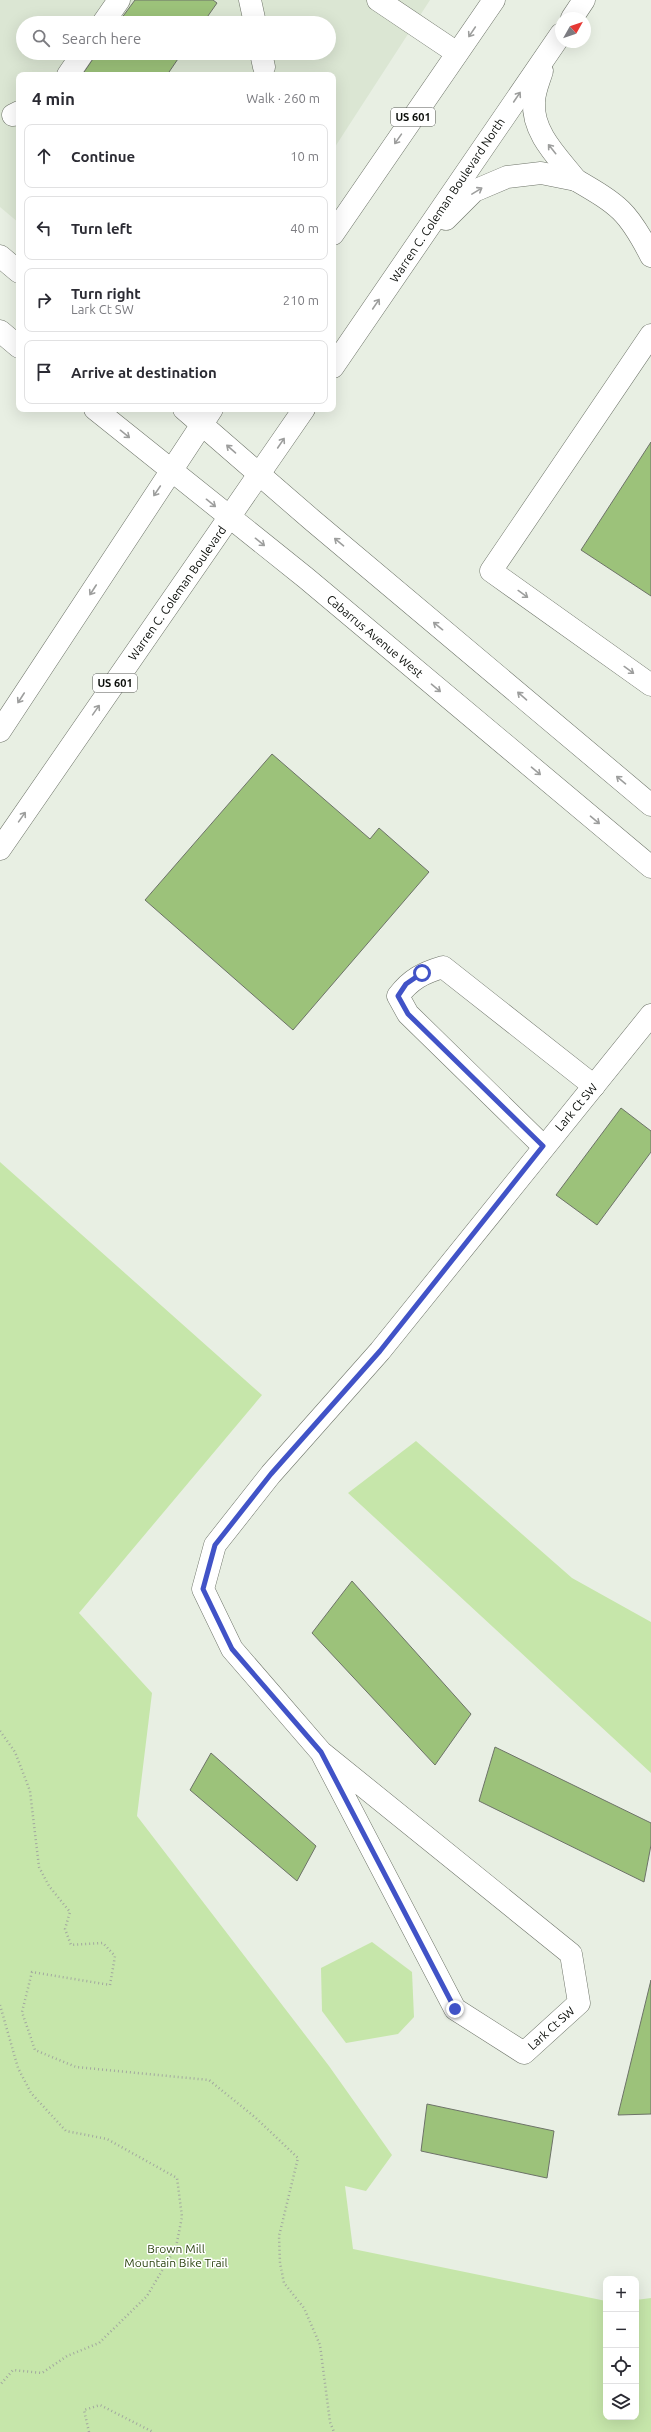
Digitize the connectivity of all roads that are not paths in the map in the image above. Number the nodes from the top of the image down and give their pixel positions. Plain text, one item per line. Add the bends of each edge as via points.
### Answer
1 (119, 0) edge
2 (250, 0) edge
3 (378, 0) edge
4 (494, 0) edge
5 (584, 0) edge
6 (576, 12) edge
7 (108, 16) edge
8 (253, 16) edge
9 (555, 43) edge
10 (548, 53) junction
11 (457, 54) junction
12 (78, 60) edge
13 (70, 72) edge
14 (576, 180) junction
15 (336, 230) edge
16 (0, 256) edge
17 (651, 256) edge
18 (408, 257) junction
19 (16, 269) edge
20 (0, 331) edge
21 (651, 335) edge
22 (16, 344) edge
23 (336, 363) edge
24 (99, 412) edge
25 (194, 412) edge
26 (302, 412) edge
27 (207, 416) edge
28 (171, 470) junction
29 (259, 475) junction
30 (230, 517) junction
31 (651, 685) edge
32 (0, 731) edge
33 (651, 805) edge
34 (0, 849) edge
35 (651, 868) edge
36 (651, 1015) edge
37 (594, 1086) junction
38 (543, 1146) junction
39 (321, 1752) junction

1 - 7 main road
2 - 8 main road
3 - 11 main road
4 -> 11 main road, US 601
5 - 6 main road
9 - 10 main road, Warren C. Coleman Boulevard North
14 -> 10 main road via 544,141 536,120 534,101
18 -> 10 main road, Warren C. Coleman Boulevard North
11 -> 15 main road, US 601
12 - 13 main road
14 - 17 main road via 614,202 630,218
18 -> 14 main road via 474,191 507,178 541,173
16 - 19 main road
23 -> 18 main road, Warren C. Coleman Boulevard North
20 - 22 main road
21 -> 31 main road via 492,571
24 -> 28 main road, Cabarrus Avenue West
25 - 27 main road
29 -> 26 main road, US 601
27 - 28 main road
29 -> 27 main road
28 -> 30 main road, Cabarrus Avenue West
28 -> 32 main road
29 - 30 main road, Warren C. Coleman Boulevard / US 601
33 -> 29 main road
34 -> 30 main road, Warren C. Coleman Boulevard / US 601
30 -> 35 main road, Cabarrus Avenue West via 326,594
36 - 37 main road, Lark Ct SW
37 - 38 main road, Lark Ct SW
37 - 38 main road via 443,967 422,973 406,984 398,996 408,1014
38 - 39 main road, Lark Ct SW via 380,1351 271,1474 215,1545 203,1589 232,1649
39 - 39 main road, Lark Ct SW via 455,2009 524,2052 579,2003 571,1954

